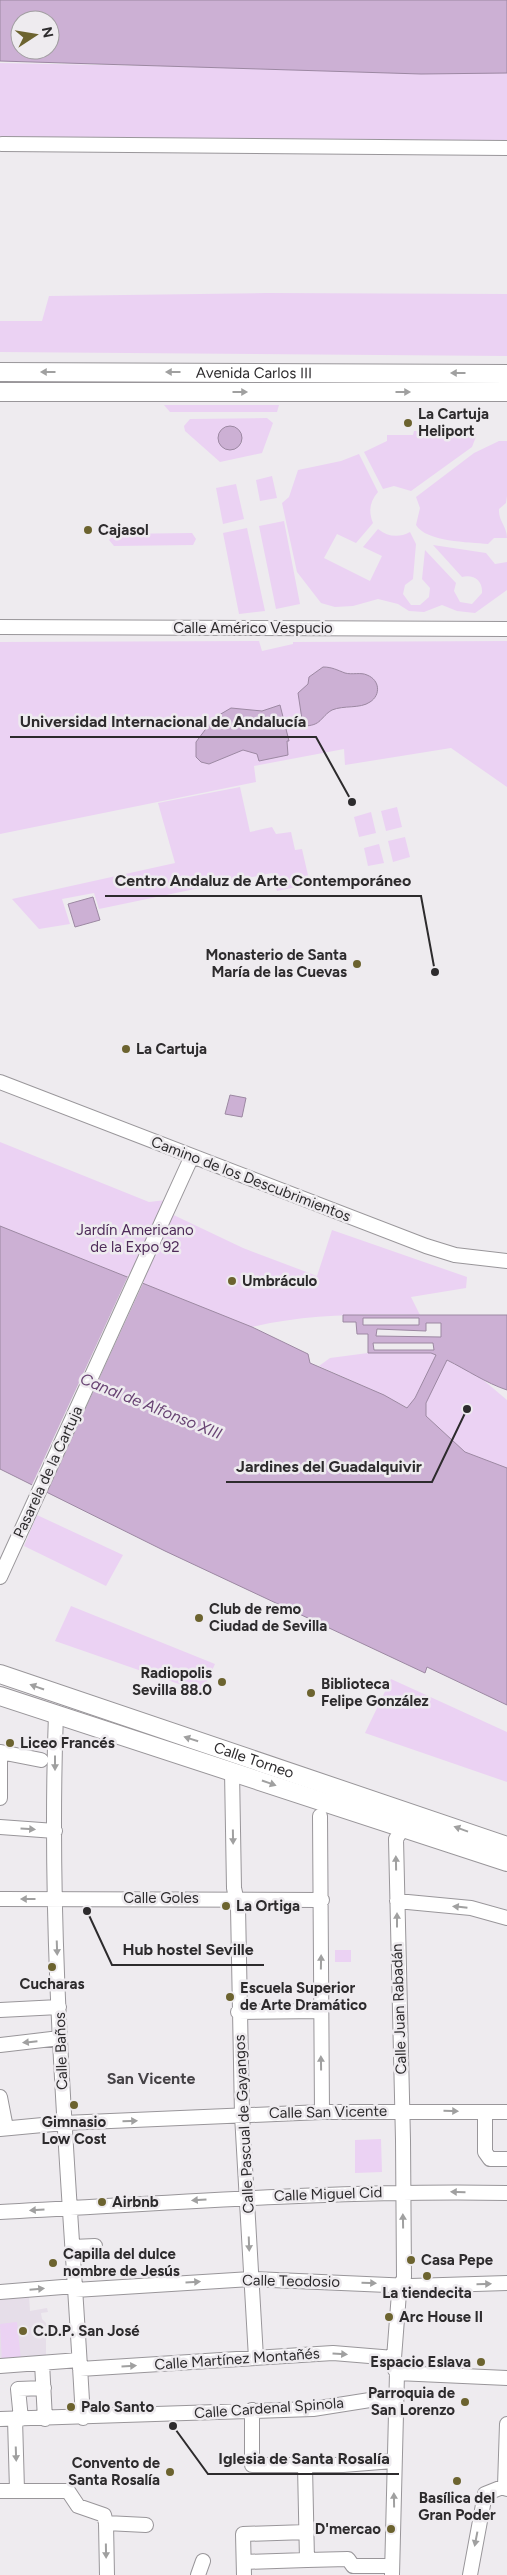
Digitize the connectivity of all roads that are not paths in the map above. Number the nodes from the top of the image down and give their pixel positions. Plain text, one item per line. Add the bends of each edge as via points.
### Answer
1 (2, 144) dead end
2 (507, 148) edge
3 (0, 372) edge
4 (507, 374) edge
5 (0, 392) edge
6 (507, 392) edge
7 (0, 628) edge
8 (507, 628) edge
9 (0, 1082) edge
10 (192, 1156) junction
11 (507, 1261) edge
12 (0, 1577) edge
13 (0, 1674) edge
14 (0, 1696) edge
15 (56, 1714) junction
16 (1, 1752) edge
17 (41, 1760) dead end
18 (232, 1770) junction
19 (0, 1798) edge
20 (320, 1816) dead end
21 (0, 1827) edge
22 (403, 1828) junction
23 (55, 1831) junction
24 (507, 1846) edge
25 (507, 1862) edge
26 (237, 1898) junction
27 (0, 1899) edge
28 (55, 1899) junction
29 (322, 1900) junction
30 (397, 1901) junction
31 (507, 1918) edge
32 (60, 2007) junction
33 (0, 2010) edge
34 (321, 2011) junction
35 (238, 2012) junction
36 (60, 2038) junction
37 (0, 2045) edge
38 (0, 2097) edge
39 (403, 2111) junction
40 (322, 2112) junction
41 (485, 2112) junction
42 (507, 2112) edge
43 (242, 2115) junction
44 (64, 2124) junction
45 (3, 2129) edge
46 (507, 2159) edge
47 (404, 2192) junction
48 (507, 2193) edge
49 (248, 2197) junction
50 (70, 2208) junction
51 (0, 2212) edge
52 (95, 2246) dead end
53 (73, 2247) junction
54 (251, 2279) junction
55 (507, 2283) edge
56 (400, 2284) junction
57 (75, 2288) junction
58 (0, 2292) edge
59 (256, 2358) junction
60 (394, 2358) junction
61 (42, 2363) junction
62 (79, 2364) junction
63 (0, 2366) edge
64 (397, 2373) junction
65 (507, 2378) edge
66 (44, 2388) junction
67 (395, 2396) junction
68 (252, 2410) junction
69 (45, 2418) junction
70 (83, 2418) junction
71 (0, 2419) edge
72 (18, 2419) junction
73 (507, 2424) edge
74 (393, 2460) junction
75 (305, 2466) junction
76 (506, 2488) edge
77 (17, 2490) junction
78 (0, 2491) edge
79 (106, 2523) junction
80 (146, 2524) dead end
81 (306, 2532) junction
82 (307, 2560) junction
83 (203, 2561) dead end
84 (244, 2568) edge
85 (392, 2570) edge
86 (107, 2575) edge
87 (198, 2575) edge
88 (470, 2575) edge

1 - 2 street
4 -> 3 main road, Avenida Carlos III
5 -> 6 main road, Avenida Carlos III
7 - 8 street, Calle Américo Vespucio
9 - 10 street, Camino de los Descubrimientos
10 - 11 street, Camino de los Descubrimientos via 426,1246 470,1257
10 - 12 street, Pasarela de la Cartuja
24 -> 13 main road, Calle Torneo
14 - 15 main road, Calle Torneo
15 - 18 main road, Calle Torneo
15 -> 23 street, Calle Baños
16 - 17 street
16 - 19 street
18 -> 22 main road, Calle Torneo
18 -> 26 street, Calle Pascual de Gayangos via 234,1888
20 - 29 street
21 -> 23 street
22 - 25 main road, Calle Torneo
30 -> 22 street, Calle Juan Rabadán via 396,1839
23 - 28 street, Calle Baños
26 - 28 street, Calle Goles
26 - 29 street, Calle Goles
26 - 35 street, Calle Pascual de Gayangos
28 -> 27 street, Calle Goles
28 -> 32 street, Calle Baños
34 -> 29 street
31 -> 30 street via 471,1908
39 -> 30 street, Calle Juan Rabadán
32 - 33 street
32 - 36 street, Calle Baños
34 - 35 street
40 -> 34 street
35 - 43 street, Calle Pascual de Gayangos
36 -> 37 street
36 - 44 street, Calle Baños
38 - 45 street
39 - 40 street, Calle San Vicente
39 -> 41 street, Calle San Vicente
39 - 47 street, Calle Juan Rabadán
40 - 43 street, Calle San Vicente
41 - 42 street, Calle San Vicente
41 - 46 street via 485,2152 490,2159
44 -> 43 street, Calle San Vicente
43 - 49 street, Calle Pascual de Gayangos
44 - 45 street, Calle San Vicente
44 - 50 street, Calle Baños
48 -> 47 street, Calle Miguel Cid
47 - 49 street, Calle Miguel Cid
56 -> 47 street, Calle Juan Rabadán via 404,2277
49 -> 50 street, Calle Miguel Cid
49 -> 54 street, Calle Pascual de Gayangos
50 -> 51 street, Calle Miguel Cid
50 - 53 street, Calle Baños
52 - 53 street
53 - 57 street, Calle Baños
54 -> 56 street, Calle Teodosio
57 -> 54 street, Calle Teodosio
54 - 59 street, Calle Pascual de Gayangos
56 -> 55 street, Calle Teodosio
56 - 60 street, Calle Juan Rabadán
58 -> 57 street, Calle Teodosio
57 - 62 street, Calle Baños
59 -> 60 street, Calle Martínez Montañés via 333,2353
62 -> 59 street, Calle Martínez Montañés
60 - 64 street, Calle Juan Rabadán
61 - 62 street, Calle Martínez Montañés
61 - 63 street, Calle Martínez Montañés
61 - 66 street
62 - 70 street, Calle Baños
64 - 65 street
64 - 67 street, Calle Juan Rabadán
66 - 69 street
66 - 72 street via 18,2389
67 - 68 street, Calle Cardenal Spinola via 313,2409
67 - 74 street, Calle Juan Rabadán
68 - 70 street, Calle Cardenal Spinola
68 - 75 street via 252,2465
69 - 70 street, Calle Cardenal Spinola
69 - 72 street, Calle Cardenal Spinola
71 - 72 street, Calle Cardenal Spinola
72 -> 77 street
73 - 76 street
74 - 75 street
85 -> 74 street, Calle Juan Rabadán
75 - 81 street
76 -> 88 street via 485,2494
77 - 78 street
77 - 79 street via 68,2491 83,2509 104,2515
79 - 80 street
79 -> 86 street
81 - 82 street
81 - 84 street via 243,2534
82 - 84 street
82 - 85 street via 348,2559 353,2566
83 - 87 street

